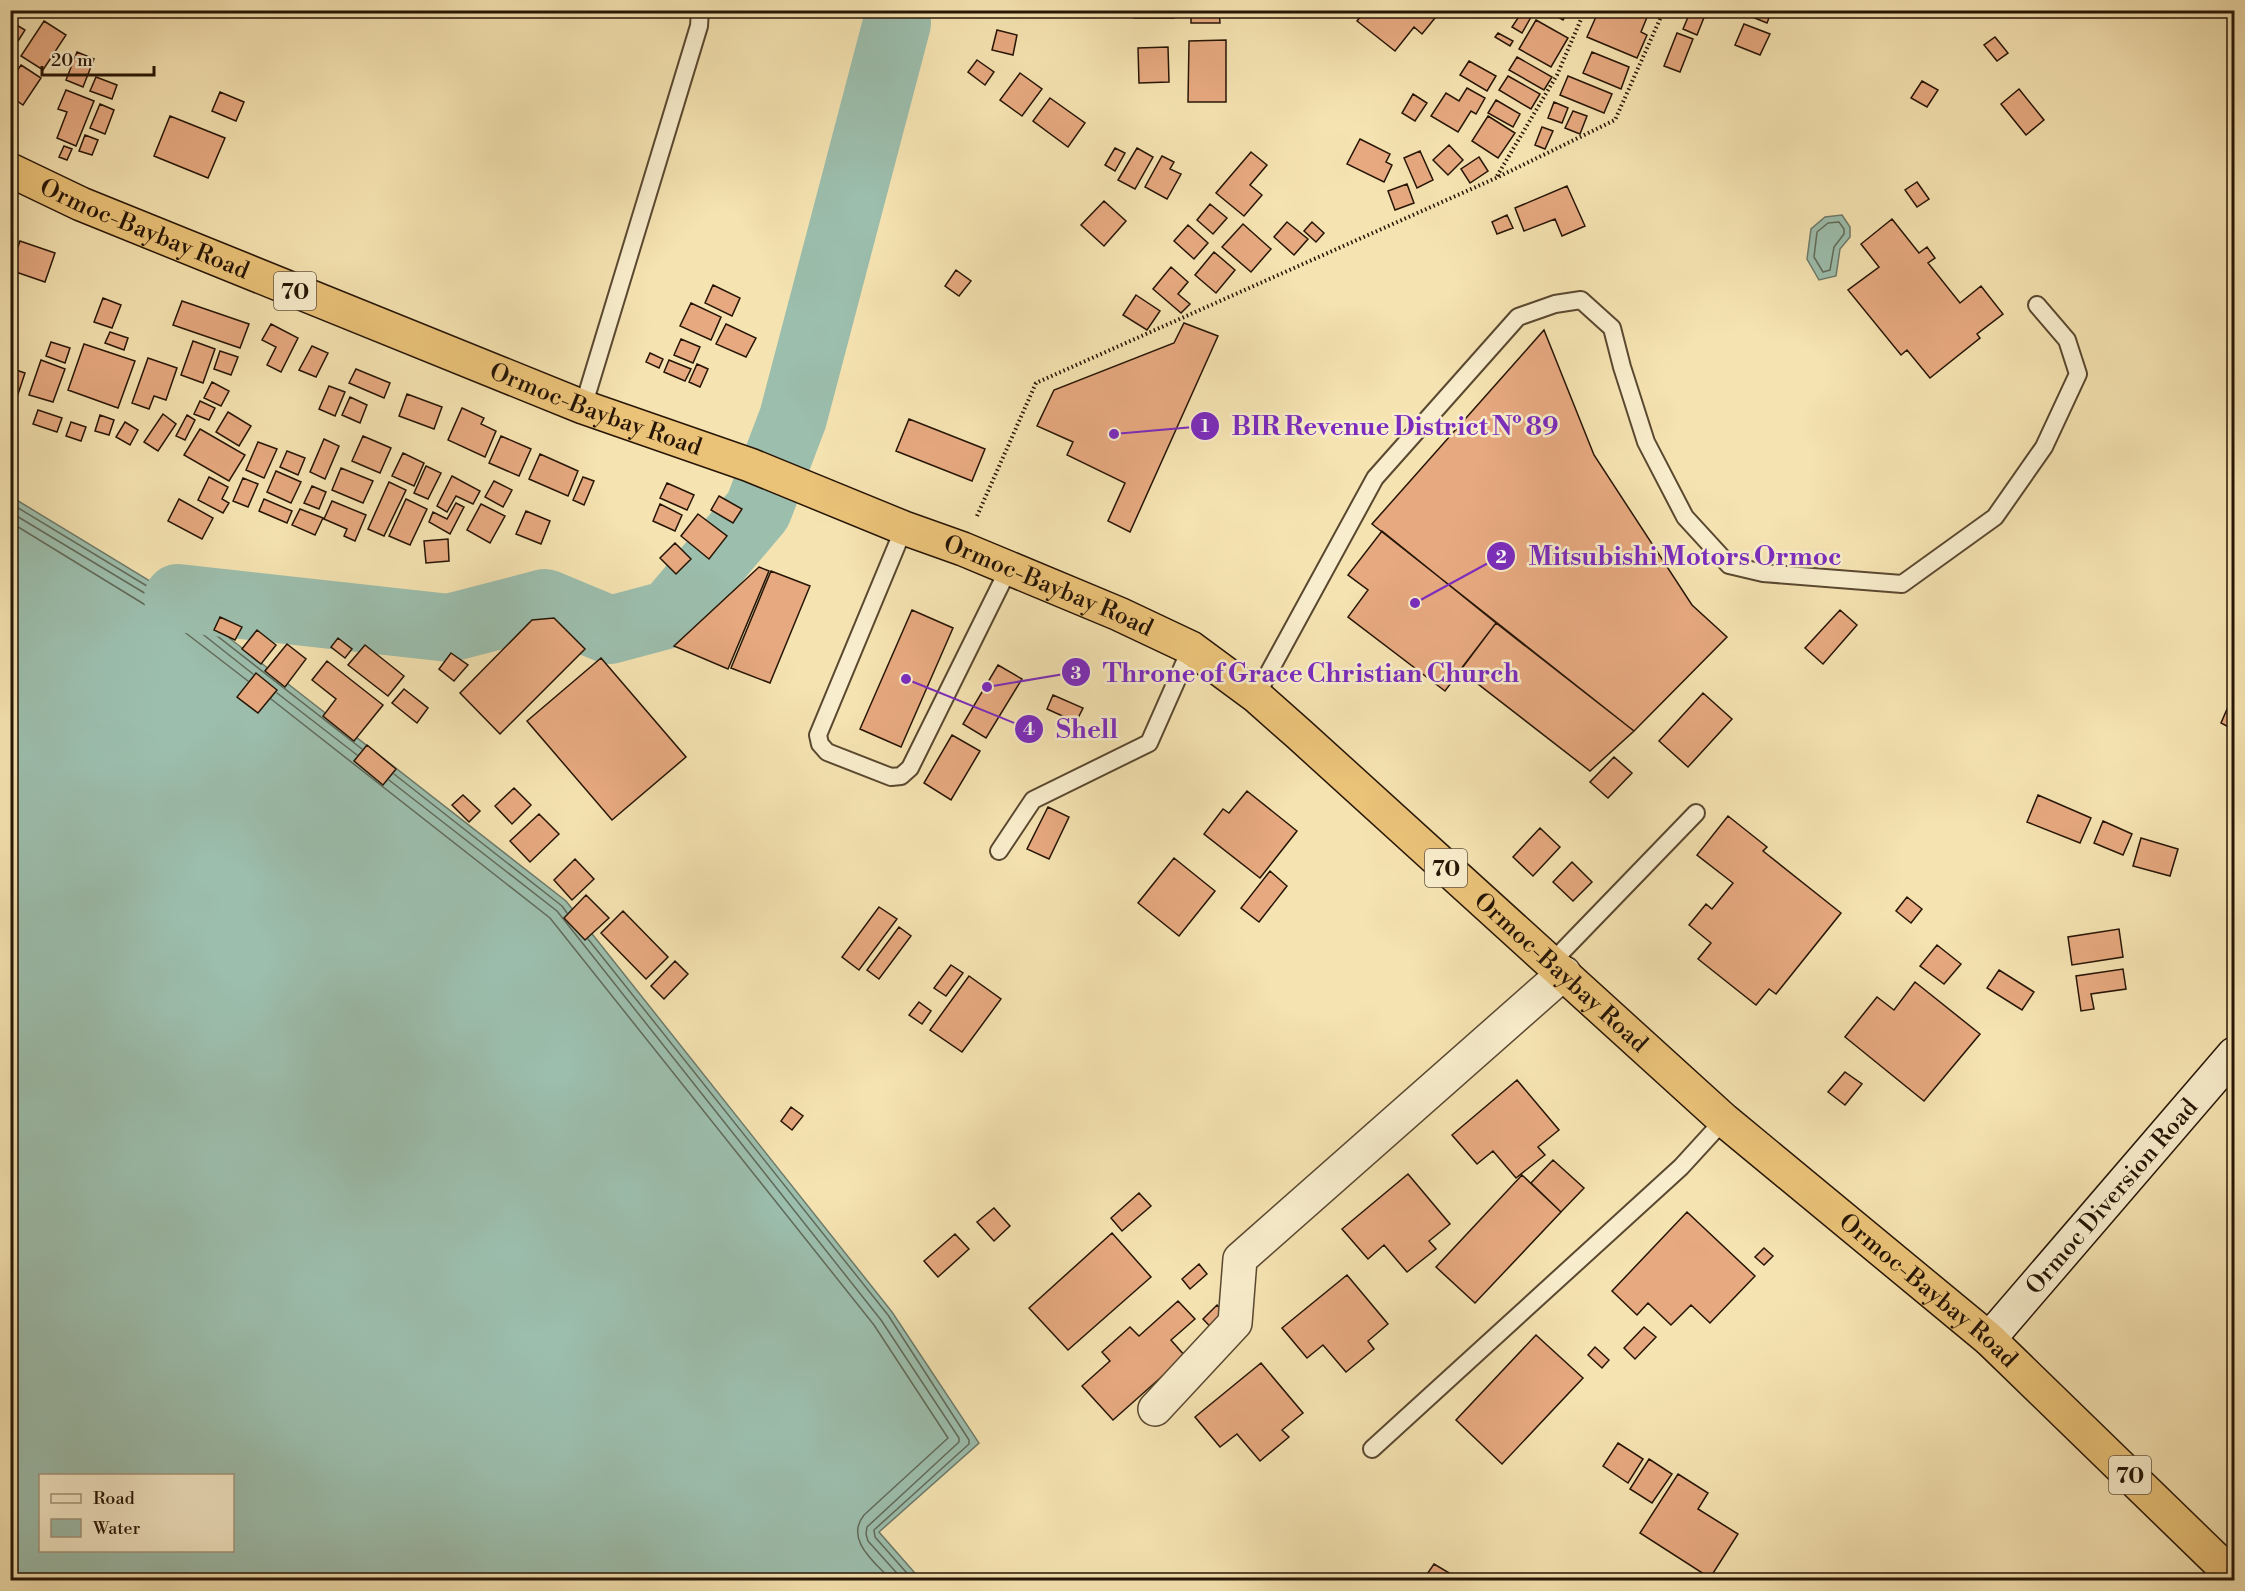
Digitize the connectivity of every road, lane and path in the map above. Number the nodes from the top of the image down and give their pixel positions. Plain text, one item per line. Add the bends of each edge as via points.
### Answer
1 (699, 10) edge
2 (1585, 10) edge
3 (1664, 10) edge
4 (10, 170) edge
5 (1496, 178) junction
6 (2037, 304) dead end
7 (583, 408) junction
8 (904, 528) junction
9 (963, 549) junction
10 (1009, 568) junction
11 (1191, 648) junction
12 (1256, 696) junction
13 (1696, 813) dead end
14 (999, 851) dead end
15 (1558, 968) junction
16 (2235, 1054) edge
17 (1724, 1120) junction
18 (1989, 1339) junction
19 (1155, 1409) dead end
20 (1372, 1449) dead end
21 (2235, 1577) edge

1 - 7 lane via 699,26
2 - 5 path via 1557,75
3 - 5 path via 1615,120
4 - 7 highway, Ormoc-Baybay Road / 70 via 81,204
5 - 9 path via 1036,383
6 - 12 lane via 2067,340 2078,374 2044,447 1995,518 1902,584 1763,573 1729,565 1685,517 1646,442 1612,328 1581,300 1518,317 1375,478
7 - 8 highway, Ormoc-Baybay Road / 70 via 750,465
8 - 9 highway, Ormoc-Baybay Road / 70
8 - 10 lane via 818,735 827,752 891,777 901,776 910,768
9 - 10 highway, Ormoc-Baybay Road / 70
10 - 11 highway, Ormoc-Baybay Road / 70
11 - 12 highway, Ormoc-Baybay Road / 70
11 - 14 lane via 1149,742 1033,800
12 - 15 highway, Ormoc-Baybay Road / 70
13 - 15 lane
15 - 17 highway, Ormoc-Baybay Road / 70
15 - 19 street via 1240,1259 1235,1323
16 - 18 street, Ormoc Diversion Road
17 - 18 highway, Ormoc-Baybay Road / 70
17 - 20 lane via 1681,1167
18 - 21 highway, Ormoc-Baybay Road / 70

